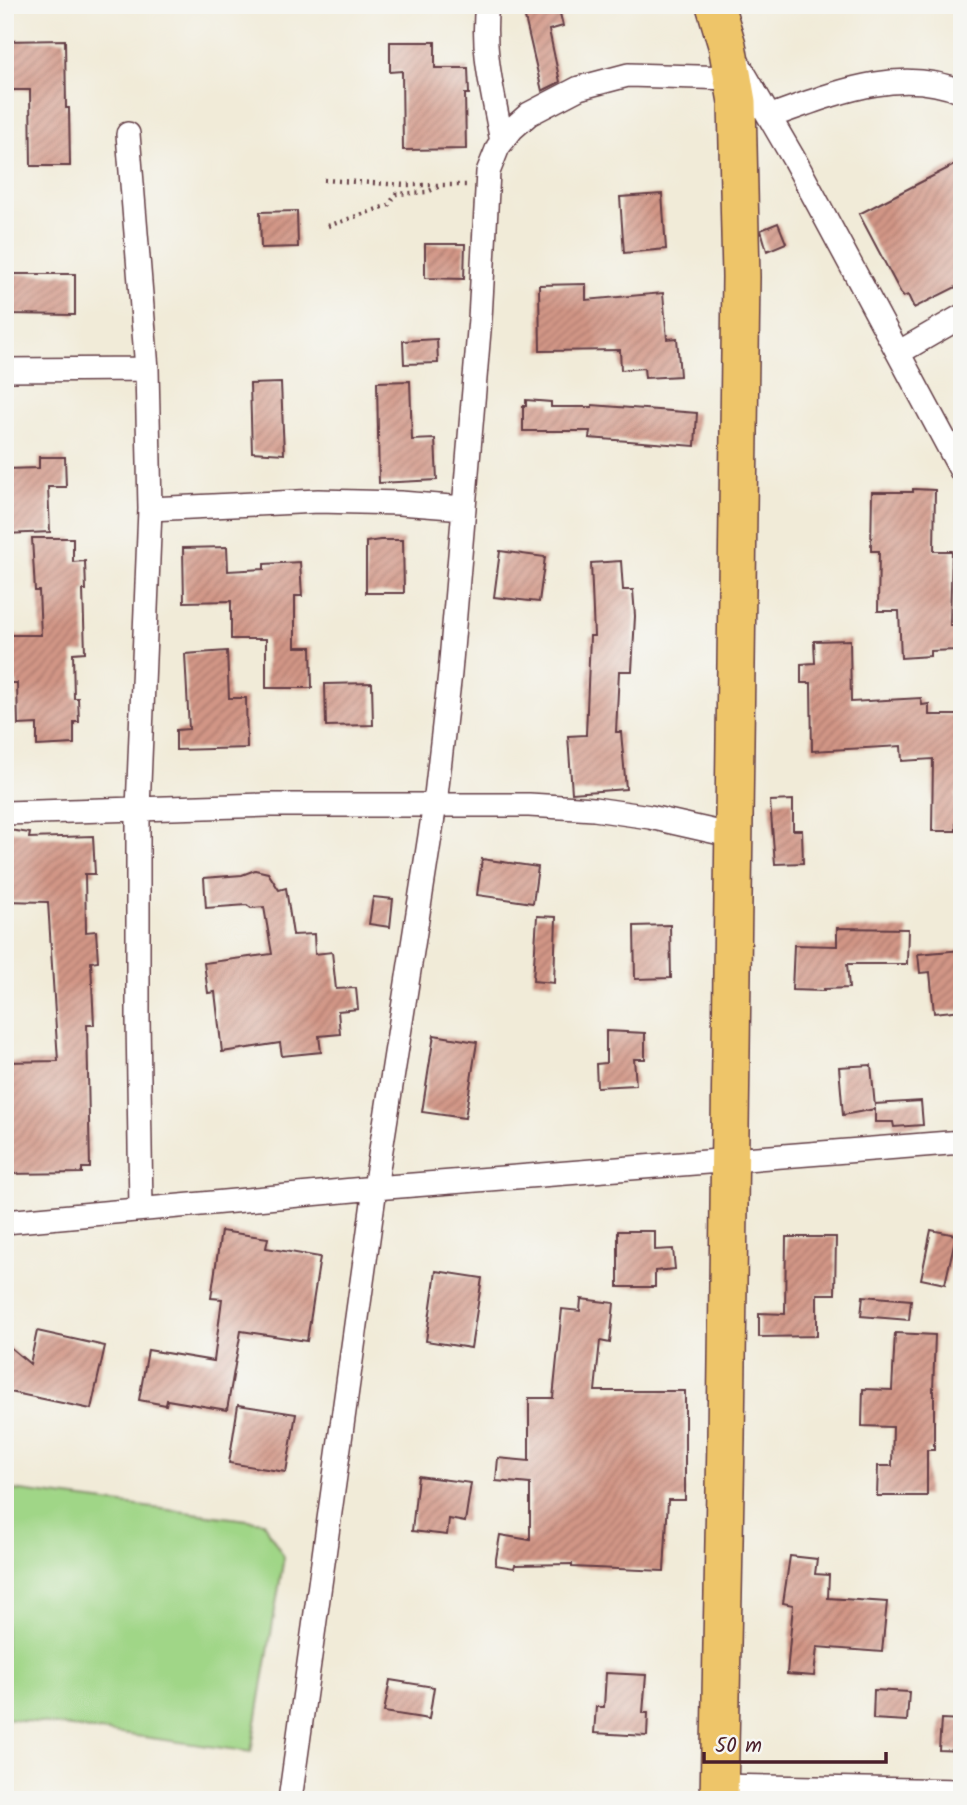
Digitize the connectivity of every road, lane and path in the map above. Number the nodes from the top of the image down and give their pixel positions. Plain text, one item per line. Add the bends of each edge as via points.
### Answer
1 (488, 5) edge
2 (715, 5) edge
3 (730, 61) junction
4 (962, 92) edge
5 (771, 116) junction
6 (128, 134) dead end
7 (502, 142) junction
8 (488, 172) junction
9 (324, 180) dead end
10 (444, 185) junction
11 (328, 226) dead end
12 (962, 316) edge
13 (898, 352) junction
14 (147, 369) junction
15 (5, 370) edge
16 (962, 472) edge
17 (464, 508) junction
18 (150, 509) junction
19 (435, 804) junction
20 (138, 809) junction
21 (5, 813) edge
22 (734, 836) junction
23 (962, 1142) edge
24 (730, 1161) junction
25 (375, 1188) junction
26 (141, 1209) junction
27 (5, 1222) edge
28 (962, 1791) edge
29 (719, 1793) edge
30 (290, 1800) edge

1 - 7 street via 487,60
2 - 3 main road
3 - 5 street
3 - 7 street via 628,75 579,88 529,114
3 - 22 main road via 737,102 741,277
4 - 5 street via 906,81 857,86
5 - 13 street
6 - 14 street
7 - 8 street
8 - 10 path via 466,185
8 - 17 street
9 - 10 path
10 - 11 path via 427,192 396,194 388,205
12 - 13 street
13 - 16 street
14 - 15 street
14 - 18 street
17 - 18 street via 318,501
17 - 19 street
18 - 20 street
19 - 20 street
19 - 22 street via 594,809
19 - 25 street
20 - 21 street
20 - 26 street
22 - 24 main road
23 - 24 street
24 - 25 street
24 - 29 main road
25 - 26 street
25 - 30 street
26 - 27 street
28 - 29 street

